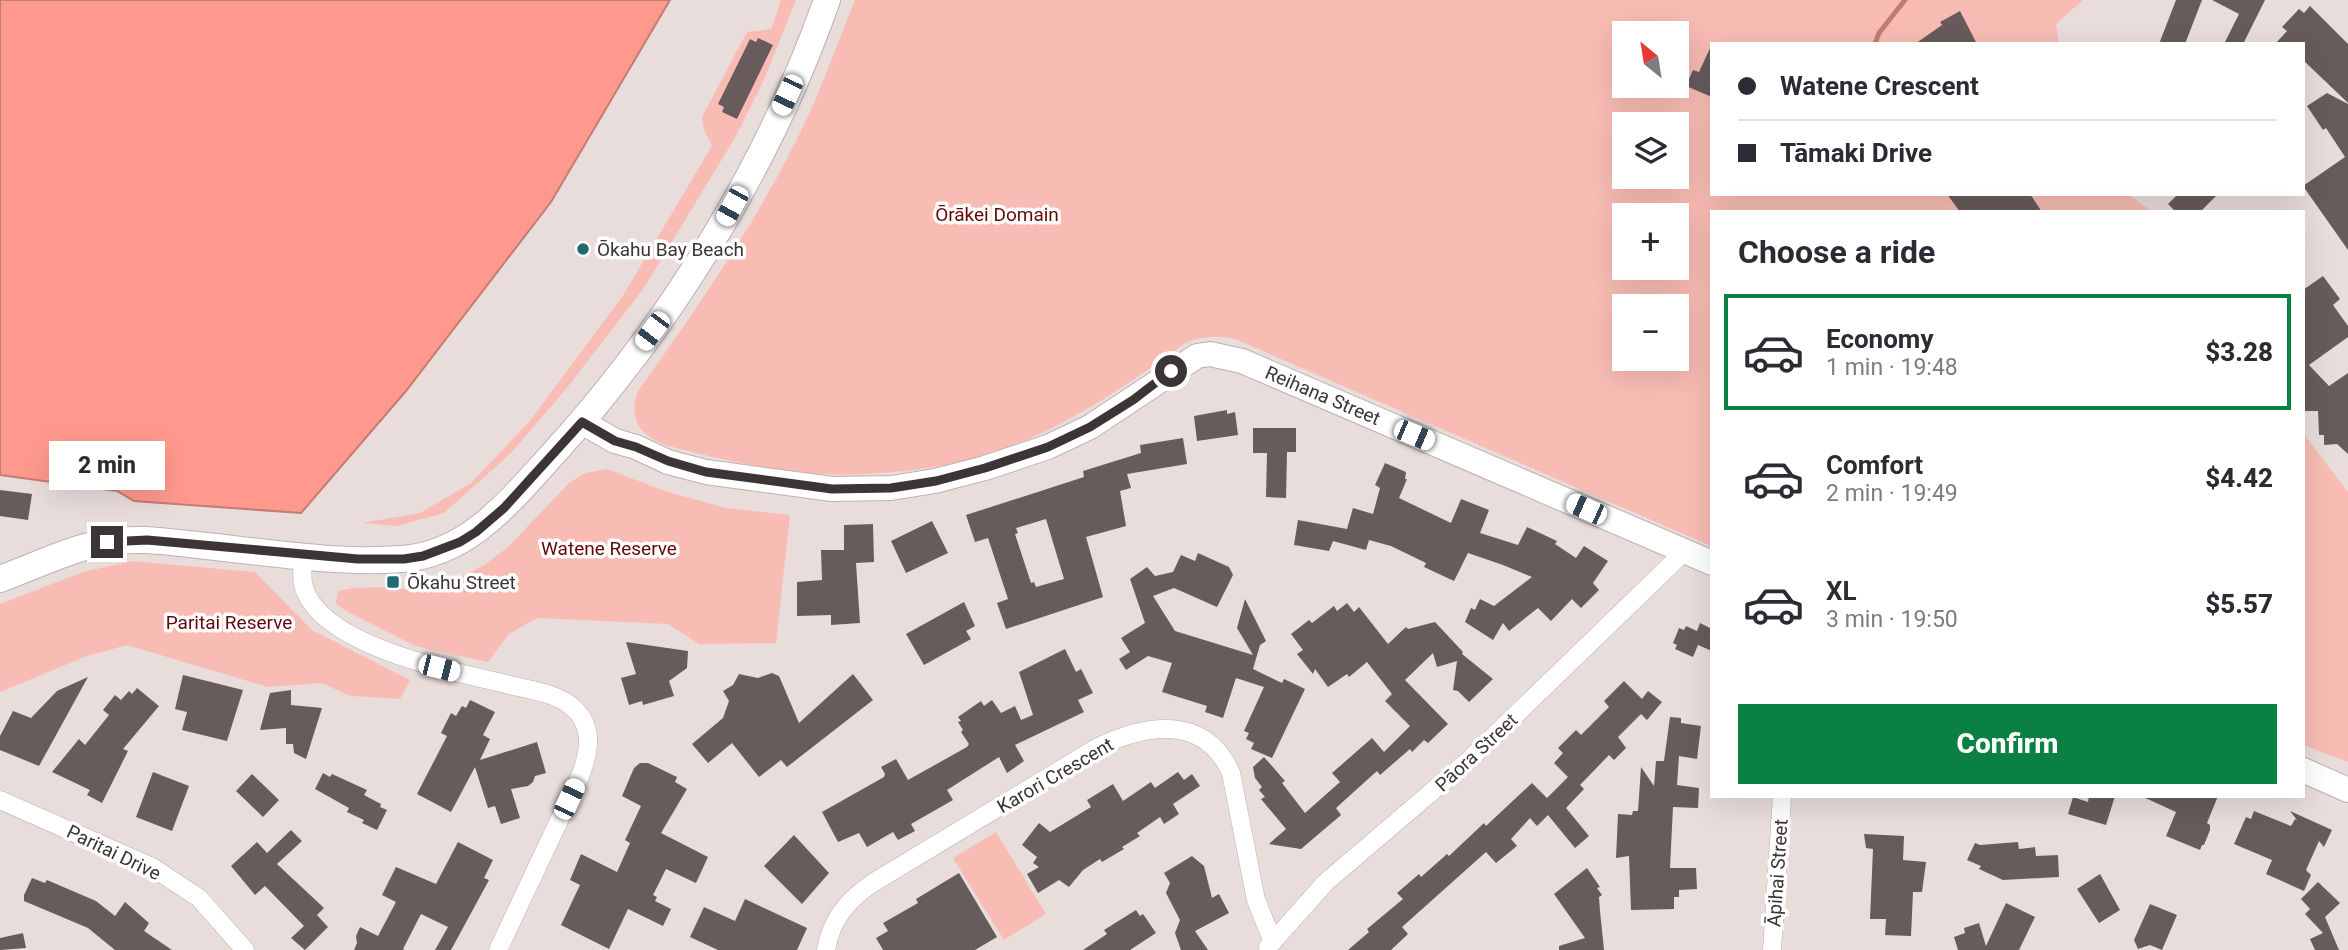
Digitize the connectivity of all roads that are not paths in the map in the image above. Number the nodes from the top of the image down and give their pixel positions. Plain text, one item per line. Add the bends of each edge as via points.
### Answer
1 (827, 0) edge
2 (588, 415) junction
3 (1685, 551) junction
4 (303, 556) junction
5 (1710, 562) edge
6 (0, 579) edge
7 (2305, 771) edge
8 (2348, 790) edge
9 (1782, 798) edge
10 (0, 800) edge
11 (1269, 946) edge
12 (245, 950) edge
13 (498, 950) edge
14 (826, 950) edge
15 (1772, 950) edge

1 - 2 main road via 774,122 719,228 652,331
2 - 3 street, Reihana Street via 615,441 706,472 832,489 891,488 948,478 1048,447 1090,427 1197,356 1210,354 1242,360
2 - 4 main road via 504,508 460,542 404,559
3 - 5 street, Reihana Street
3 - 11 street, Pāora Street via 1469,760 1326,882
4 - 6 main road via 129,540 82,548
4 - 13 street via 304,590 332,625 412,661 565,701 583,719 590,746 581,774
7 - 8 street
9 - 15 street, Āpihai Street
10 - 12 street, Paritai Drive via 152,867 199,898
11 - 14 street, Karori Crescent via 1226,761 1195,734 1167,729 1133,733 1098,747 872,884 846,905 831,930

